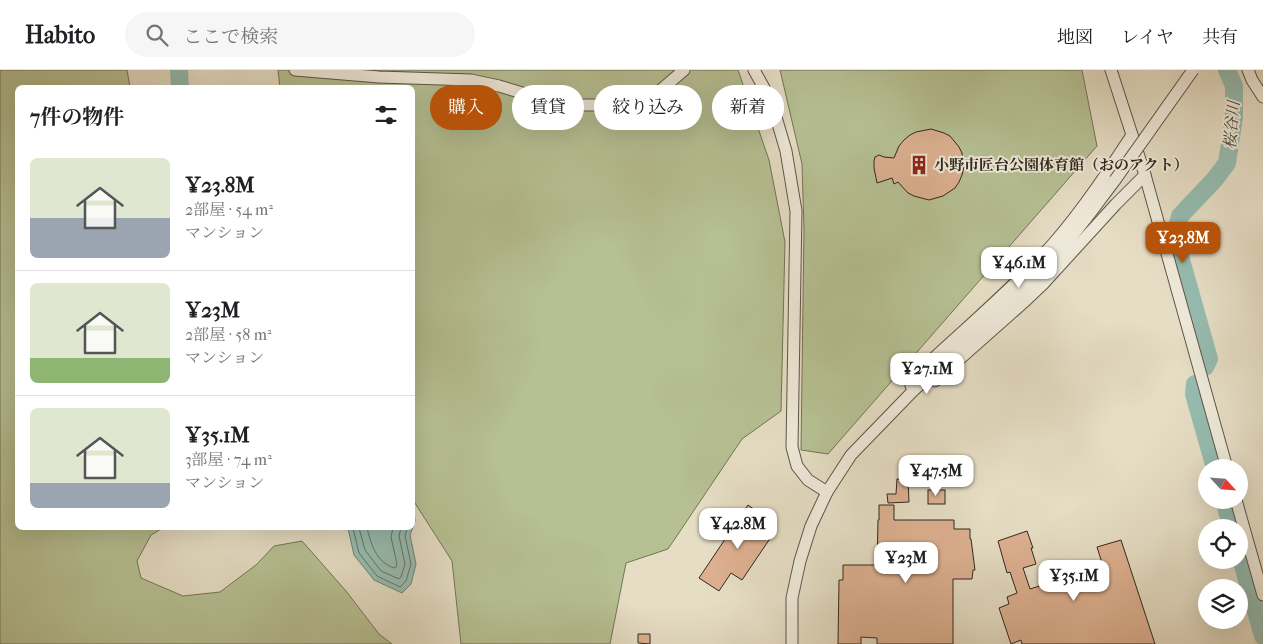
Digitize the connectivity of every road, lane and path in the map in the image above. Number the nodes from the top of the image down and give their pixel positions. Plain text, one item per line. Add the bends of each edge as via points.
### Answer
1 (295, 70) edge
2 (684, 70) edge
3 (754, 70) edge
4 (1111, 70) edge
5 (1192, 70) edge
6 (1248, 70) edge
7 (1263, 97) edge
8 (1132, 135) junction
9 (1144, 175) junction
10 (896, 408) junction
11 (1224, 459) edge
12 (827, 492) junction
13 (1239, 509) edge
14 (1263, 595) edge
15 (792, 644) edge

1 - 2 street via 471,80 548,100 606,105 655,95
3 - 12 street via 776,117 786,151 796,210 792,447 797,466 808,480
4 - 8 street
5 - 10 street, bridge via 1066,244
6 - 7 street
8 - 9 street
8 - 10 street via 1083,207 1051,245 923,368
9 - 10 street via 1023,303 936,380
9 - 11 street
10 - 12 street via 851,455
12 - 15 street via 811,526 800,561 792,598
13 - 14 street

